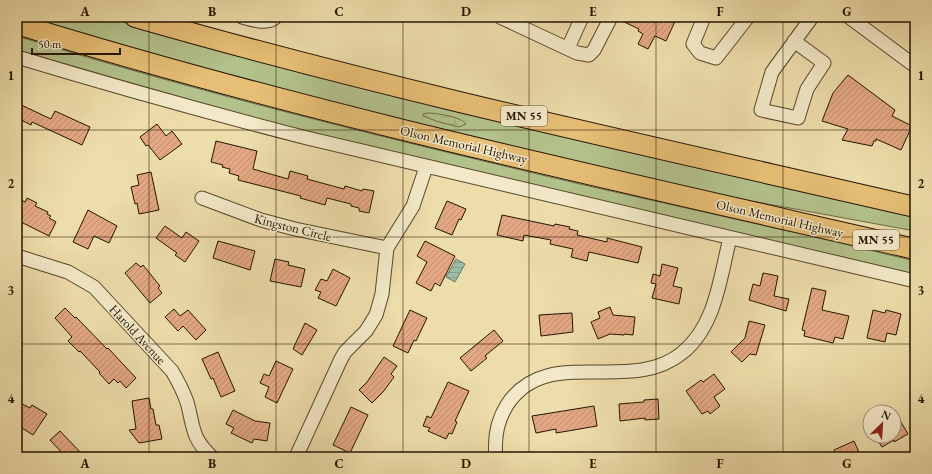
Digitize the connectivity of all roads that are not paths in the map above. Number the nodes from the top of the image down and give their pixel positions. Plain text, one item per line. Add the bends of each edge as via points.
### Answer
1 (135, 17) edge
2 (242, 17) edge
3 (500, 17) edge
4 (582, 17) edge
5 (610, 17) edge
6 (704, 17) edge
7 (748, 17) edge
8 (812, 17) edge
9 (848, 17) edge
10 (273, 19) edge
11 (17, 24) edge
12 (794, 41) junction
13 (568, 48) junction
14 (17, 57) edge
15 (915, 66) edge
16 (426, 167) junction
17 (202, 198) dead end
18 (915, 208) edge
19 (730, 238) junction
20 (387, 248) junction
21 (915, 249) edge
22 (17, 256) edge
23 (915, 281) edge
24 (212, 457) edge
25 (296, 457) edge
26 (496, 457) edge

1 - 18 highway, MN 55 via 358,78
2 - 10 street via 259,21
3 - 13 street
4 - 13 street
5 - 13 street via 590,55 577,53
6 - 7 street via 693,44 700,53 716,58
8 - 12 street
9 - 15 street
11 - 21 highway, Olson Memorial Highway / MN 55 via 236,87 356,118
12 - 12 street via 772,72 761,110 798,118 807,88 824,63
14 - 16 street via 241,121
16 - 19 street
16 - 20 street via 413,206
17 - 20 street, Kingston Circle via 261,220
19 - 23 street
19 - 26 street via 711,313 702,331 688,348 665,364 645,370 560,373 532,382 516,394 504,409 497,429
20 - 25 street via 382,294 376,315 366,331 341,359
22 - 24 street, Harold Avenue via 72,274 102,295 172,371 186,401 195,437

